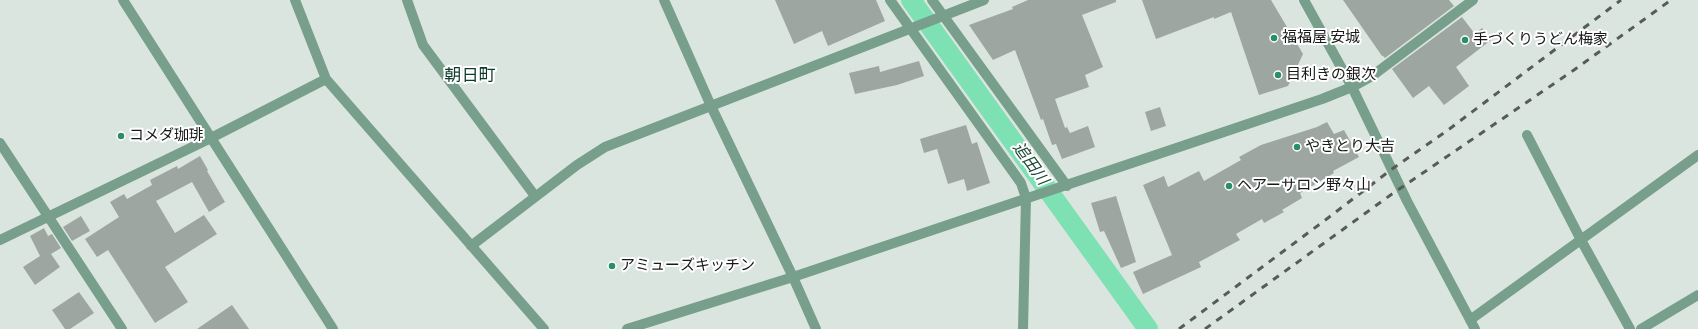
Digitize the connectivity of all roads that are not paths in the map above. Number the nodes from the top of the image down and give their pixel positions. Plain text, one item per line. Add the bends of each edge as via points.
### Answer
1 (123, 0) edge
2 (295, 0) edge
3 (407, 0) edge
4 (664, 0) edge
5 (890, 0) edge
6 (932, 0) edge
7 (984, 0) edge
8 (1304, 0) edge
9 (1473, 0) edge
10 (943, 16) junction
11 (909, 28) junction
12 (326, 79) junction
13 (1352, 87) junction
14 (711, 106) junction
15 (1527, 135) dead end
16 (210, 138) junction
17 (0, 143) edge
18 (1698, 155) edge
19 (1066, 186) junction
20 (535, 196) junction
21 (1026, 198) junction
22 (47, 216) junction
23 (0, 240) edge
24 (1582, 240) junction
25 (471, 246) junction
26 (793, 277) junction
27 (1698, 295) edge
28 (1472, 325) edge
29 (118, 327) edge
30 (333, 329) edge
31 (544, 329) edge
32 (626, 329) edge
33 (816, 329) edge
34 (1023, 329) edge
35 (1630, 329) edge
36 (1641, 329) edge

1 - 16 street
2 - 12 street
3 - 20 street via 423,45
4 - 14 street
5 - 11 street
6 - 10 street
7 - 10 street
8 - 13 street
9 - 13 street via 1372,76
10 - 11 street
10 - 19 street
11 - 14 street
11 - 21 street via 1021,183
12 - 16 street
12 - 25 street
13 - 19 street
13 - 28 street via 1407,201
14 - 20 street via 605,147
14 - 26 street
15 - 24 street
16 - 22 street
16 - 30 street
17 - 22 street
18 - 24 street
19 - 21 street
20 - 25 street
21 - 26 street
21 - 34 street
22 - 23 street
22 - 29 street
24 - 28 street
24 - 35 street
25 - 31 street
26 - 32 street
26 - 33 street
27 - 36 street

